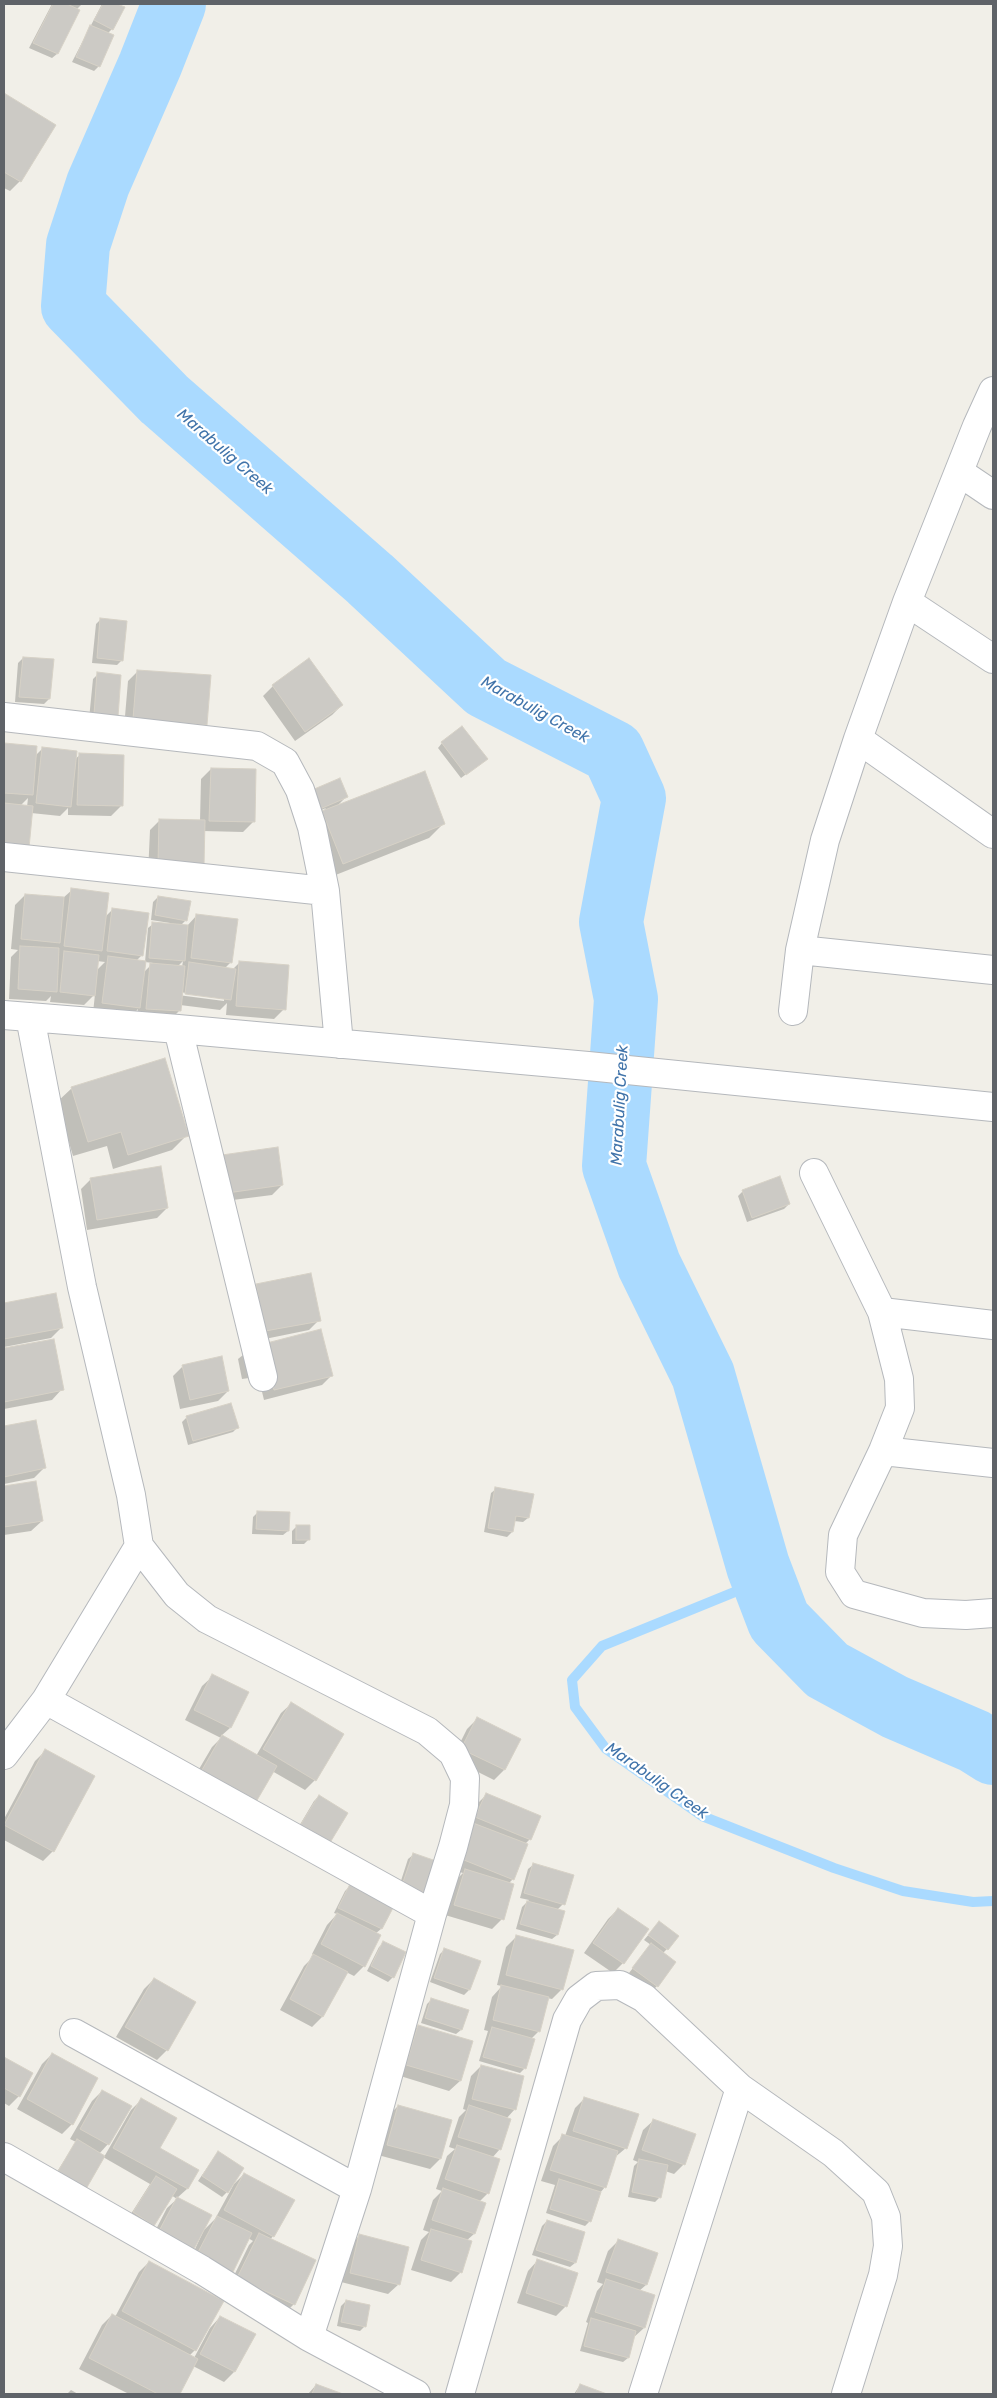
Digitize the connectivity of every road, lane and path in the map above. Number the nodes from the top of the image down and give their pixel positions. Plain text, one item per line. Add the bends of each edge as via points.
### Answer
1 (993, 390) edge
2 (959, 472) junction
3 (993, 495) edge
4 (907, 602) junction
5 (993, 659) edge
6 (4, 717) edge
7 (858, 739) junction
8 (993, 834) edge
9 (4, 857) edge
10 (325, 891) junction
11 (800, 950) junction
12 (993, 970) edge
13 (793, 1012) dead end
14 (17, 1016) edge
15 (178, 1028) junction
16 (339, 1044) junction
17 (993, 1107) edge
18 (814, 1173) dead end
19 (882, 1312) junction
20 (993, 1325) edge
21 (262, 1377) dead end
22 (883, 1451) junction
23 (993, 1463) edge
24 (140, 1546) junction
25 (993, 1613) edge
26 (46, 1700) junction
27 (4, 1755) edge
28 (432, 1914) junction
29 (74, 2033) dead end
30 (740, 2088) junction
31 (4, 2157) edge
32 (357, 2189) junction
33 (309, 2337) junction
34 (416, 2394) edge
35 (460, 2394) edge
36 (643, 2394) edge
37 (846, 2394) edge

1 - 2 street
2 - 3 street
2 - 4 street
4 - 5 street
4 - 7 street
6 - 10 street via 258,746 285,762 300,790 312,827
7 - 8 street
7 - 11 street via 825,840
9 - 10 street
10 - 16 street
11 - 12 street
11 - 13 street
14 - 15 street
14 - 24 street via 131,1495
15 - 16 street
15 - 21 street
16 - 17 street
18 - 19 street
19 - 20 street
19 - 22 street via 899,1379 900,1408
22 - 23 street
22 - 25 street via 844,1535 840,1572 844,1580 854,1594 923,1613
24 - 26 street
24 - 28 street via 177,1594 207,1619 427,1731 453,1753 465,1778 464,1805
26 - 27 street
26 - 28 street
28 - 32 street
29 - 32 street
30 - 35 street via 644,1998 620,1985 596,1986 579,1999 567,2020
30 - 36 street
30 - 37 street via 833,2154 876,2192 886,2217 888,2246 883,2276
31 - 33 street via 202,2270
32 - 33 street
33 - 34 street

